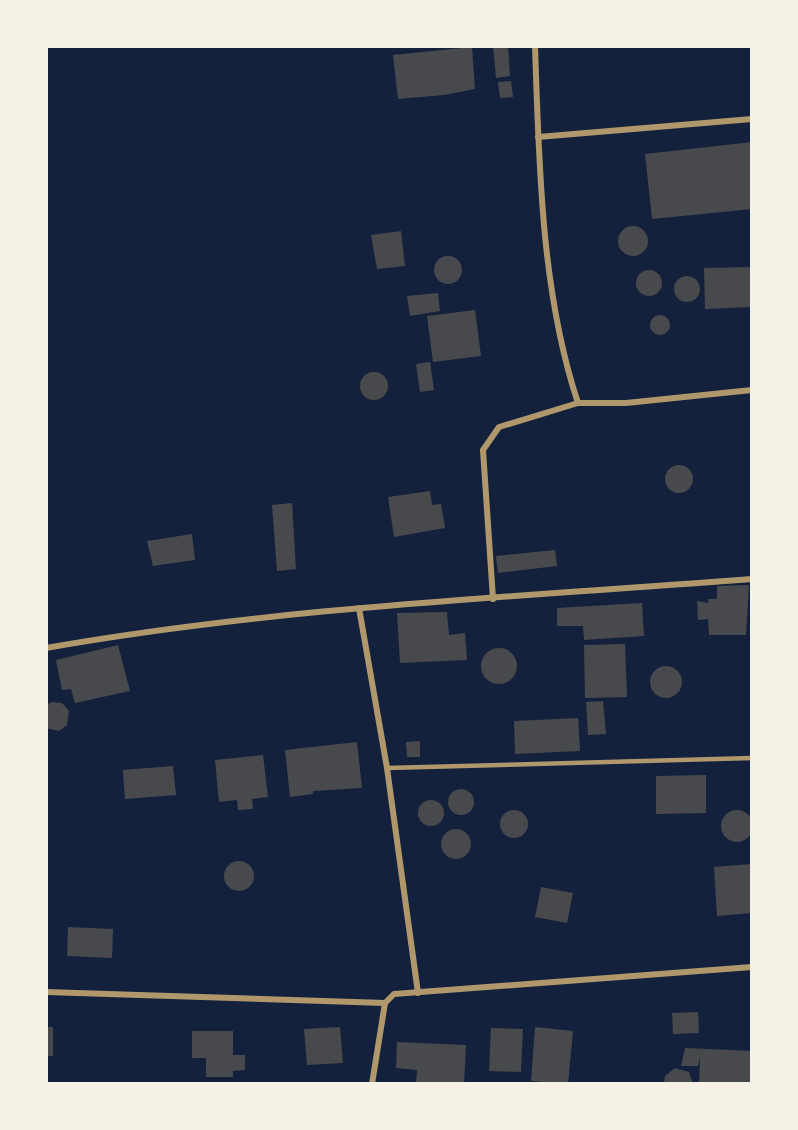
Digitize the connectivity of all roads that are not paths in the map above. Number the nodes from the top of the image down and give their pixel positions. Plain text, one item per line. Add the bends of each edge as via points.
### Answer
1 (535, 46) edge
2 (752, 119) edge
3 (538, 136) junction
4 (752, 390) edge
5 (578, 404) junction
6 (752, 579) edge
7 (493, 599) junction
8 (359, 608) junction
9 (46, 648) edge
10 (752, 758) edge
11 (387, 768) junction
12 (752, 967) edge
13 (46, 992) edge
14 (418, 993) junction
15 (385, 1003) junction
16 (372, 1083) edge

1 - 3 street
2 - 3 street
3 - 5 street via 554,312
4 - 5 street
5 - 7 street via 499,427 483,450
6 - 7 street
7 - 8 street
8 - 9 street via 145,631
8 - 11 street
10 - 11 lane
11 - 14 street
12 - 14 street
13 - 15 street
14 - 15 street via 394,994
15 - 16 street

